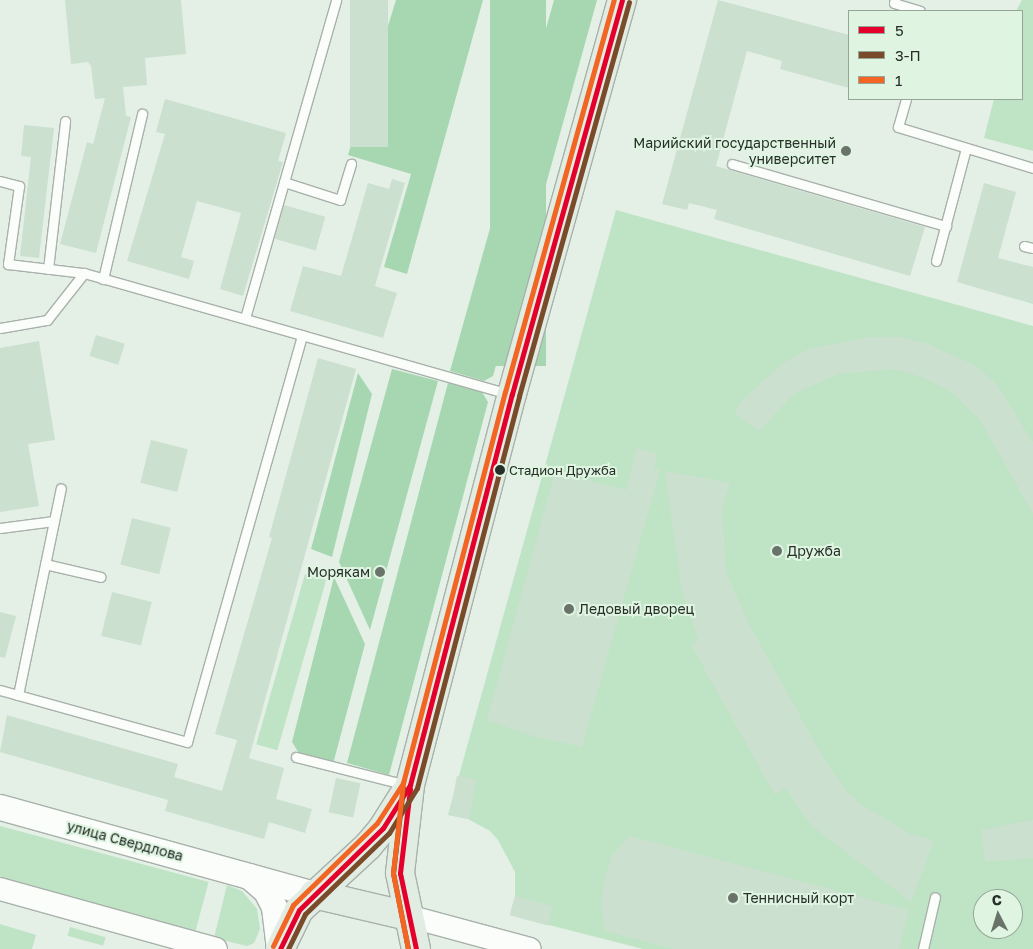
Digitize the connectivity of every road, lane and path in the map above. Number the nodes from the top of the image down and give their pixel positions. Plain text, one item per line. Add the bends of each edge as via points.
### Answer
1 (336, 0) edge
2 (622, 0) edge
3 (895, 0) edge
4 (917, 10) edge
5 (906, 100) edge
6 (142, 114) dead end
7 (66, 121) dead end
8 (966, 148) junction
9 (351, 164) dead end
10 (732, 164) dead end
11 (1033, 168) edge
12 (0, 181) edge
13 (284, 182) junction
14 (946, 226) junction
15 (936, 261) dead end
16 (48, 269) junction
17 (84, 273) junction
18 (103, 279) junction
19 (245, 318) junction
20 (0, 328) edge
21 (302, 335) junction
22 (512, 394) junction
23 (60, 488) dead end
24 (54, 521) junction
25 (0, 528) edge
26 (45, 564) junction
27 (101, 577) dead end
28 (0, 690) edge
29 (18, 695) junction
30 (296, 758) dead end
31 (410, 785) junction
32 (0, 807) edge
33 (250, 876) junction
34 (0, 889) edge
35 (314, 894) junction
36 (935, 897) dead end
37 (408, 916) junction
38 (216, 949) edge
39 (280, 949) edge
40 (416, 949) edge
41 (530, 949) edge
42 (922, 949) edge

1 - 13 lane
2 - 22 main road
3 - 4 lane via 894,3
5 - 8 lane via 898,128
6 - 18 lane
7 - 16 lane
8 - 11 lane
8 - 14 lane
9 - 13 lane via 340,200
10 - 14 lane
12 - 16 lane via 19,186 8,264
13 - 19 lane
14 - 15 lane
16 - 17 lane
17 - 18 lane
17 - 20 lane via 47,320
18 - 19 lane
19 - 21 lane
21 - 22 lane
21 - 29 lane via 187,742
22 - 31 main road
23 - 24 lane
24 - 25 lane
24 - 26 lane
26 - 27 lane
26 - 29 lane
28 - 29 lane
30 - 31 lane
31 - 35 main road via 383,828
31 - 37 main road via 400,873
32 - 33 main road, улица Свердлова
33 - 35 main road, улица Свердлова
33 - 39 main road via 266,891 274,907
34 - 38 street
35 - 37 main road
35 - 39 main road via 294,919
36 - 42 lane
37 - 40 main road
37 - 41 street

